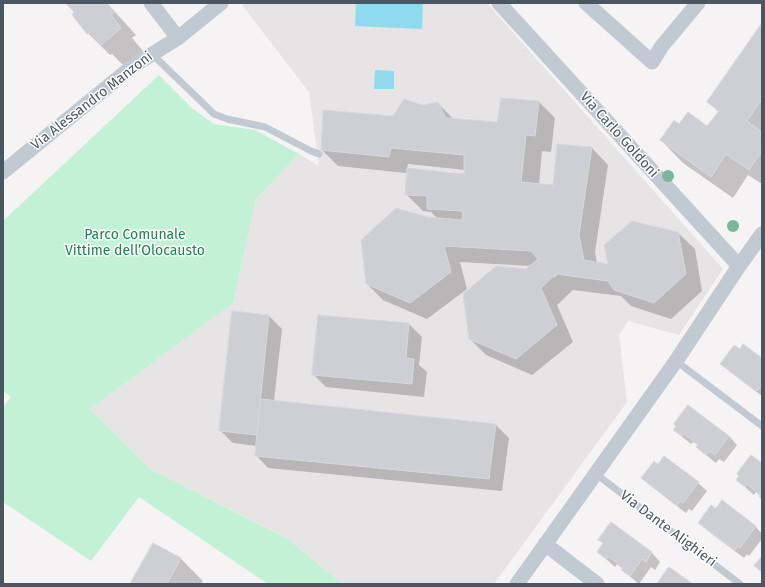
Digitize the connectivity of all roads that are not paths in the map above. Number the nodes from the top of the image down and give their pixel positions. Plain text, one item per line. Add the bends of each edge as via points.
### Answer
1 (151, 3) edge
2 (221, 3) edge
3 (499, 3) edge
4 (586, 3) edge
5 (695, 4) edge
6 (178, 38) junction
7 (152, 54) junction
8 (319, 154) dead end
9 (3, 172) edge
10 (762, 234) edge
11 (739, 266) junction
12 (676, 361) junction
13 (762, 426) edge
14 (596, 474) junction
15 (545, 544) junction
16 (517, 584) edge
17 (597, 584) edge
18 (740, 584) edge

1 - 6 street
2 - 6 street, Via Alessandro Manzoni
3 - 11 street, Via Carlo Goldoni
4 - 5 street via 652,62
6 - 7 street, Via Alessandro Manzoni
7 - 8 lane via 214,114 265,127
7 - 9 street, Via Alessandro Manzoni via 132,66
10 - 11 street
11 - 12 street
12 - 13 lane
12 - 14 street
14 - 15 street
14 - 18 lane, Via Dante Alighieri
15 - 16 street
15 - 17 street

